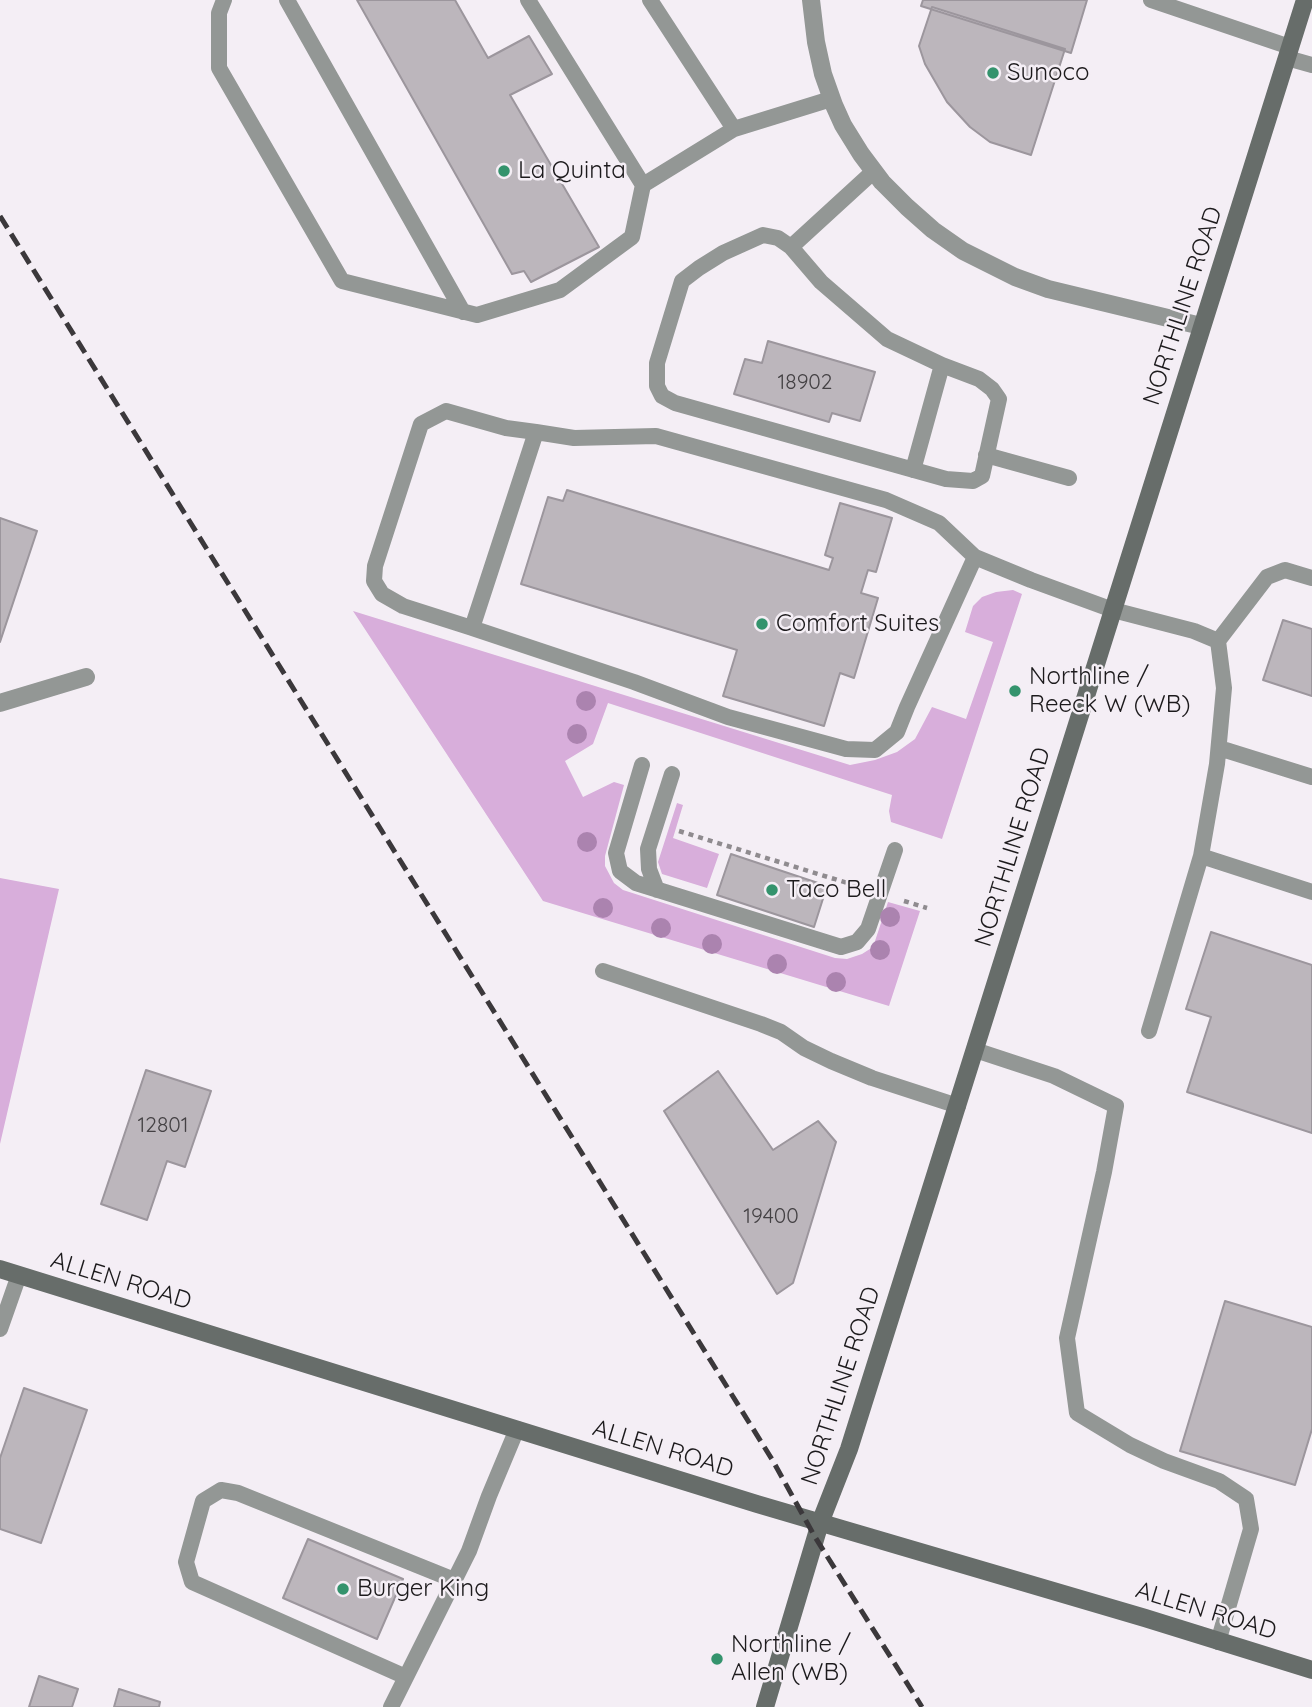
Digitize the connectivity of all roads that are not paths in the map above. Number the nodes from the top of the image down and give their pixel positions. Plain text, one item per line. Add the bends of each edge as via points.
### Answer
1 (224, 0) edge
2 (287, 0) edge
3 (528, 0) edge
4 (650, 0) edge
5 (811, 0) edge
6 (1151, 0) edge
7 (1305, 0) edge
8 (1288, 53) junction
9 (1312, 65) edge
10 (831, 99) junction
11 (734, 129) junction
12 (874, 171) junction
13 (643, 186) junction
14 (790, 247) junction
15 (463, 312) junction
16 (1201, 326) junction
17 (942, 365) junction
18 (536, 432) junction
19 (986, 455) junction
20 (913, 470) junction
21 (1069, 478) dead end
22 (975, 558) junction
23 (1312, 578) edge
24 (1113, 610) junction
25 (472, 628) junction
26 (1218, 641) junction
27 (86, 677) dead end
28 (0, 703) edge
29 (1219, 748) junction
30 (642, 765) dead end
31 (672, 774) dead end
32 (1312, 777) edge
33 (895, 850) dead end
34 (1200, 856) junction
35 (657, 890) junction
36 (1312, 892) edge
37 (603, 971) dead end
38 (1149, 1031) dead end
39 (975, 1050) junction
40 (958, 1105) junction
41 (0, 1269) edge
42 (19, 1275) junction
43 (0, 1329) edge
44 (517, 1429) junction
45 (820, 1523) junction
46 (454, 1580) junction
47 (1217, 1642) junction
48 (1312, 1670) edge
49 (406, 1677) junction
50 (391, 1707) edge
51 (765, 1707) edge

1 - 15 lane via 219,13 219,68 342,281
2 - 15 lane
3 - 13 lane
4 - 11 lane
5 - 10 street
6 - 8 lane
7 - 8 main road, NORTHLINE ROAD
8 - 9 lane
8 - 16 main road, NORTHLINE ROAD
10 - 11 lane
10 - 12 street
11 - 13 lane
12 - 14 lane
12 - 16 street via 933,230 962,251 1015,277
13 - 15 lane via 632,237 560,290 477,315
14 - 17 lane via 821,282 887,339
14 - 20 lane via 763,235 723,253 682,281 657,363 662,397
16 - 24 main road, NORTHLINE ROAD
17 - 19 lane via 979,379 999,399
17 - 20 lane
18 - 22 lane via 574,438 656,436 886,500 939,523
18 - 25 lane
18 - 25 lane via 446,411 421,424 374,581 382,594 403,606
19 - 20 lane via 982,476 972,481
19 - 21 lane
22 - 24 lane
22 - 25 lane via 897,732 874,750 846,749 729,717
23 - 26 lane via 1285,570 1267,576
24 - 26 lane
24 - 39 main road, NORTHLINE ROAD
26 - 29 lane via 1224,688
27 - 28 street
29 - 32 lane
29 - 34 lane
30 - 35 lane via 616,853 620,871
31 - 35 lane via 648,849
33 - 35 lane via 868,929 857,943 841,947
34 - 36 lane
34 - 38 lane
37 - 40 lane via 761,1024 872,1078
39 - 40 main road, NORTHLINE ROAD
39 - 47 lane via 1054,1076 1116,1106 1067,1338 1077,1413 1130,1445 1219,1481 1246,1499 1251,1529
40 - 45 main road, NORTHLINE ROAD via 849,1449
41 - 42 main road, ALLEN ROAD
42 - 43 lane
42 - 44 main road, ALLEN ROAD
44 - 45 main road, ALLEN ROAD
44 - 46 lane
45 - 47 main road, ALLEN ROAD
45 - 51 main road, NORTHLINE ROAD
46 - 49 lane
46 - 49 lane via 238,1493 221,1490 203,1501 186,1562 192,1583
47 - 48 main road, ALLEN ROAD
49 - 50 lane

